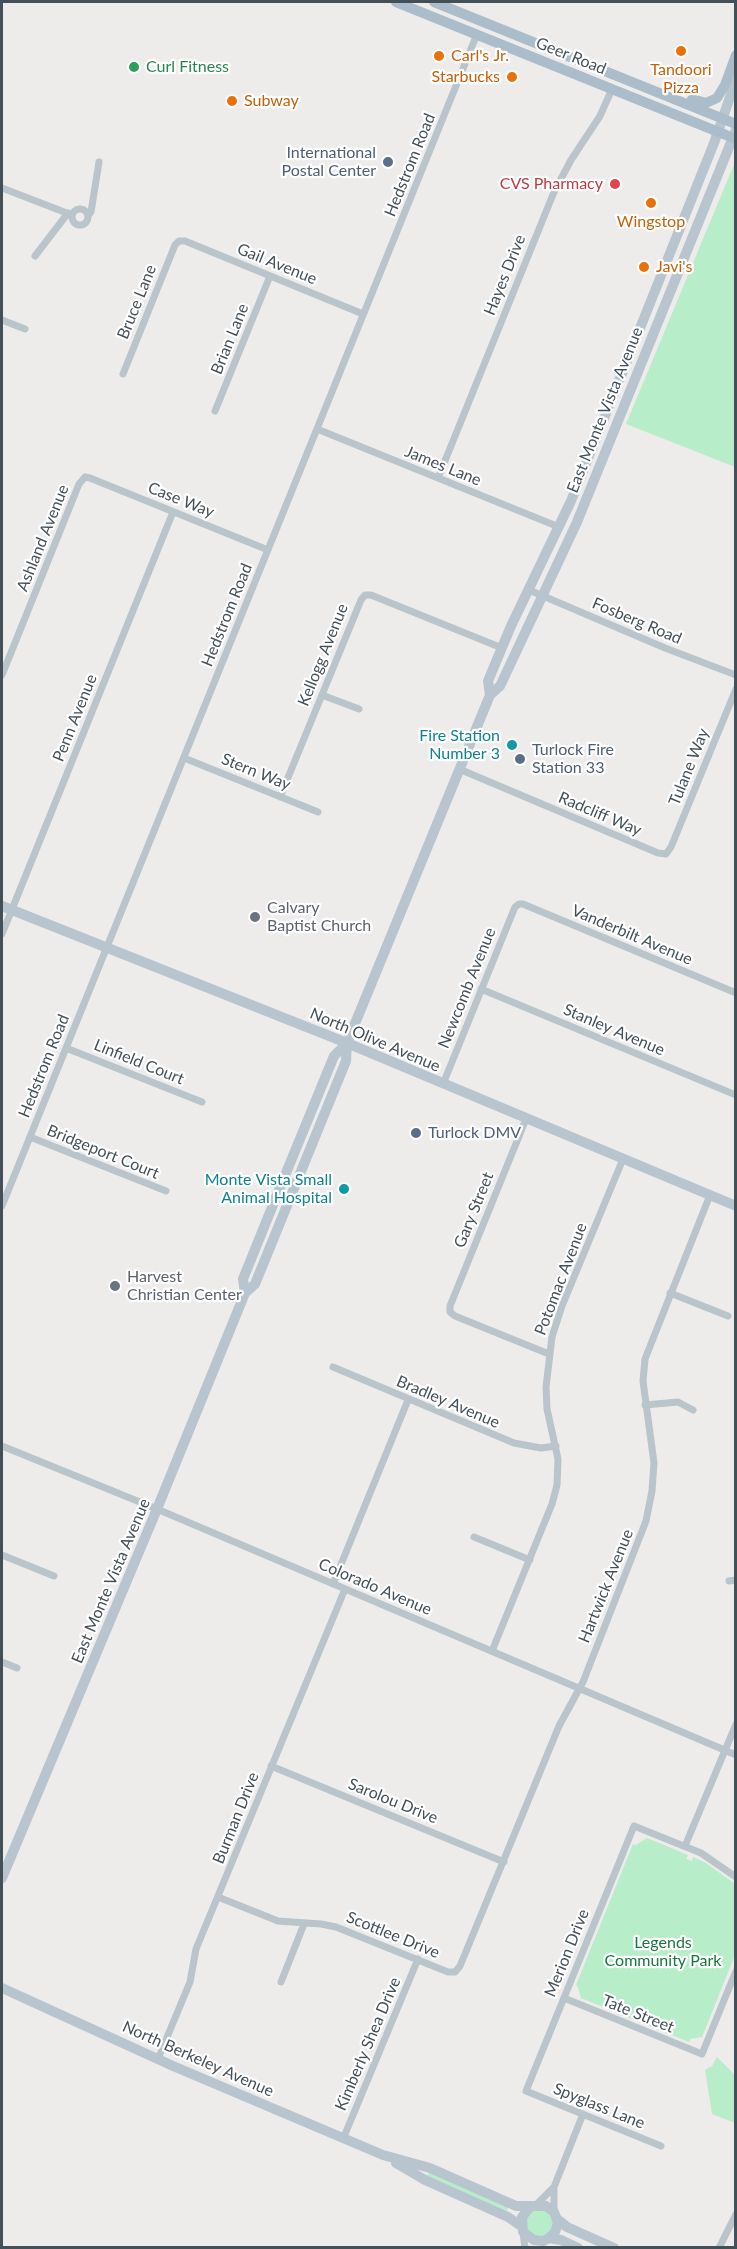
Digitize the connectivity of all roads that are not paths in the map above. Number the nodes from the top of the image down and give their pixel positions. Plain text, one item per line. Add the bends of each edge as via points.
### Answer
1 (397, 2) edge
2 (434, 2) edge
3 (477, 34) junction
4 (735, 56) edge
5 (735, 80) edge
6 (612, 89) junction
7 (681, 101) junction
8 (723, 119) junction
9 (735, 124) edge
10 (718, 132) junction
11 (735, 136) edge
12 (99, 162) dead end
13 (2, 188) edge
14 (70, 214) junction
15 (88, 216) junction
16 (179, 241) joint
17 (35, 256) dead end
18 (270, 276) junction
19 (363, 314) junction
20 (2, 320) edge
21 (26, 329) dead end
22 (123, 374) dead end
23 (215, 411) dead end
24 (317, 429) junction
25 (84, 478) joint
26 (438, 478) junction
27 (173, 512) junction
28 (559, 527) junction
29 (268, 550) junction
30 (529, 590) junction
31 (542, 595) junction
32 (501, 648) junction
33 (2, 675) edge
34 (735, 675) edge
35 (735, 688) edge
36 (322, 694) junction
37 (490, 695) junction
38 (359, 709) dead end
39 (184, 758) junction
40 (459, 769) junction
41 (280, 797) junction
42 (318, 812) dead end
43 (666, 854) joint
44 (519, 904) joint
45 (6, 908) edge
46 (2, 934) edge
47 (106, 948) junction
48 (481, 989) junction
49 (735, 993) edge
50 (347, 1043) junction
51 (66, 1048) junction
52 (442, 1084) junction
53 (735, 1095) edge
54 (202, 1102) dead end
55 (526, 1119) junction
56 (30, 1137) junction
57 (622, 1159) junction
58 (166, 1191) dead end
59 (277, 1195) junction
60 (710, 1196) junction
61 (2, 1206) edge
62 (735, 1206) edge
63 (271, 1246) junction
64 (245, 1293) junction
65 (670, 1293) junction
66 (728, 1316) dead end
67 (549, 1354) junction
68 (333, 1367) dead end
69 (408, 1400) junction
70 (645, 1405) junction
71 (693, 1410) dead end
72 (2, 1446) edge
73 (556, 1446) junction
74 (157, 1509) junction
75 (474, 1537) dead end
76 (2, 1556) edge
77 (530, 1560) junction
78 (54, 1576) dead end
79 (333, 1584) junction
80 (345, 1589) junction
81 (492, 1651) junction
82 (2, 1662) edge
83 (17, 1668) dead end
84 (580, 1689) junction
85 (735, 1724) edge
86 (724, 1751) junction
87 (735, 1755) edge
88 (272, 1766) junction
89 (685, 1846) junction
90 (504, 1862) junction
91 (735, 1877) edge
92 (2, 1878) edge
93 (218, 1896) junction
94 (304, 1924) junction
95 (418, 1959) junction
96 (735, 1971) edge
97 (456, 1972) joint
98 (281, 1982) dead end
99 (2, 1988) edge
100 (564, 1998) junction
101 (158, 2059) junction
102 (526, 2091) joint
103 (583, 2114) junction
104 (343, 2139) junction
105 (661, 2146) dead end
106 (383, 2155) junction
107 (554, 2187) junction
108 (533, 2206) junction
109 (735, 2214) edge
110 (556, 2216) junction
111 (522, 2229) junction
112 (542, 2242) edge
113 (525, 2247) edge
114 (578, 2247) edge
115 (614, 2247) edge
116 (719, 2247) edge

1 - 3 main road, Geer Road
2 - 7 main road, Geer Road
3 - 6 main road, Geer Road
3 - 19 street, Hedstrom Road
4 - 7 main road via 725,85 715,99 706,103 689,98
5 - 8 main road, East Monte Vista Avenue
6 - 10 main road, Geer Road
6 - 26 street, Hayes Drive via 554,192
7 - 8 main road, Geer Road
8 - 9 main road, Geer Road
8 - 10 main road, East Monte Vista Avenue
10 - 11 main road, Geer Road
10 - 28 main road, East Monte Vista Avenue
11 - 31 main road, East Monte Vista Avenue via 580,513
12 - 15 street
13 - 14 street
14 - 15 street via 80,209
14 - 15 street via 73,223 81,226
14 - 17 street
16 - 18 street, Gail Avenue
16 - 22 street, Bruce Lane
18 - 19 street, Gail Avenue
18 - 23 street, Brian Lane
19 - 24 street, Hedstrom Road
20 - 21 street
24 - 26 street, James Lane
24 - 29 street, Hedstrom Road
25 - 27 street, Case Way
25 - 33 street, Ashland Avenue
26 - 28 street, James Lane
27 - 29 street, Case Way
27 - 45 street, Penn Avenue
28 - 30 main road, East Monte Vista Avenue
29 - 39 street, Hedstrom Road
30 - 31 street, Fosberg Road
30 - 32 main road, East Monte Vista Avenue
31 - 34 street, Fosberg Road
31 - 37 main road, East Monte Vista Avenue via 500,686
32 - 36 street, Kellogg Avenue via 365,595
32 - 37 main road, East Monte Vista Avenue via 488,681
35 - 43 street, Tulane Way
36 - 38 street
36 - 41 street, Kellogg Avenue
37 - 40 main road, East Monte Vista Avenue
39 - 41 street, Stern Way
39 - 47 street, Hedstrom Road
40 - 43 street, Radcliff Way
40 - 50 main road, East Monte Vista Avenue
41 - 42 street, Stern Way
44 - 48 street, Newcomb Avenue
44 - 49 street, Vanderbilt Avenue
45 - 46 street, Penn Avenue
45 - 47 main road, North Olive Avenue
47 - 50 main road, North Olive Avenue
47 - 51 street, Hedstrom Road
48 - 52 street, Newcomb Avenue
48 - 53 street, Stanley Avenue
50 - 52 main road, North Olive Avenue
50 - 59 main road, East Monte Vista Avenue via 334,1056
50 - 63 main road, East Monte Vista Avenue via 346,1061
51 - 54 street, Linfield Court
51 - 56 street, Hedstrom Road
52 - 55 main road, North Olive Avenue
55 - 57 main road, North Olive Avenue
55 - 67 street, Gary Street via 450,1312
56 - 58 street, Bridgeport Court
56 - 61 street, Hedstrom Road
57 - 60 main road, North Olive Avenue
57 - 67 street, Potomac Avenue via 562,1306
59 - 63 main road via 266,1239
59 - 64 main road, East Monte Vista Avenue via 243,1279
60 - 62 main road, North Olive Avenue
60 - 65 street, Hartwick Avenue
63 - 64 main road, East Monte Vista Avenue via 255,1284
64 - 74 main road, East Monte Vista Avenue
65 - 66 street
65 - 70 street, Hartwick Avenue via 645,1359
67 - 73 street, Potomac Avenue via 546,1387
68 - 69 street, Bradley Avenue
69 - 73 street, Bradley Avenue via 514,1443 541,1448
69 - 79 street
70 - 71 street via 678,1402
70 - 84 street, Hartwick Avenue via 654,1463 650,1506
72 - 74 street, Colorado Avenue
73 - 77 street, Potomac Avenue via 555,1494
74 - 79 street, Colorado Avenue
74 - 92 main road, East Monte Vista Avenue
75 - 77 street
76 - 78 street
77 - 81 street, Potomac Avenue
79 - 80 street, Colorado Avenue
80 - 81 street, Colorado Avenue
80 - 88 street, Burman Drive
81 - 84 street, Colorado Avenue
82 - 83 street
84 - 86 street, Colorado Avenue
84 - 90 street, Hartwick Avenue via 559,1726
85 - 86 street
86 - 87 street, Colorado Avenue
86 - 89 street
88 - 90 street, Sarolou Drive
88 - 93 street, Burman Drive
89 - 91 street
89 - 100 street, Merion Drive via 634,1826
90 - 97 street, Hartwick Avenue
93 - 94 street, Scottlee Drive via 268,1919
93 - 101 street, Burman Drive via 196,1948 190,1982
94 - 95 street, Scottlee Drive via 336,1927
94 - 98 street
95 - 97 street, Scottlee Drive
95 - 104 street, Kimberly Shea Drive
96 - 100 street, Tate Street via 702,2054
99 - 101 main road, North Berkeley Avenue
100 - 102 street, Merion Drive
101 - 104 main road, North Berkeley Avenue
102 - 103 street, Spyglass Lane
103 - 105 street, Spyglass Lane
103 - 107 street
104 - 106 main road, North Berkeley Avenue
106 - 108 main road, North Berkeley Avenue via 430,2168 516,2206
106 - 111 main road, North Berkeley Avenue via 425,2180 508,2217
107 - 108 street
107 - 110 street
108 - 110 main road via 546,2206
108 - 111 main road via 523,2215
109 - 116 street
110 - 112 main road via 557,2228
110 - 115 main road via 567,2227
111 - 112 main road via 532,2240
111 - 113 street
112 - 114 main road via 561,2240

